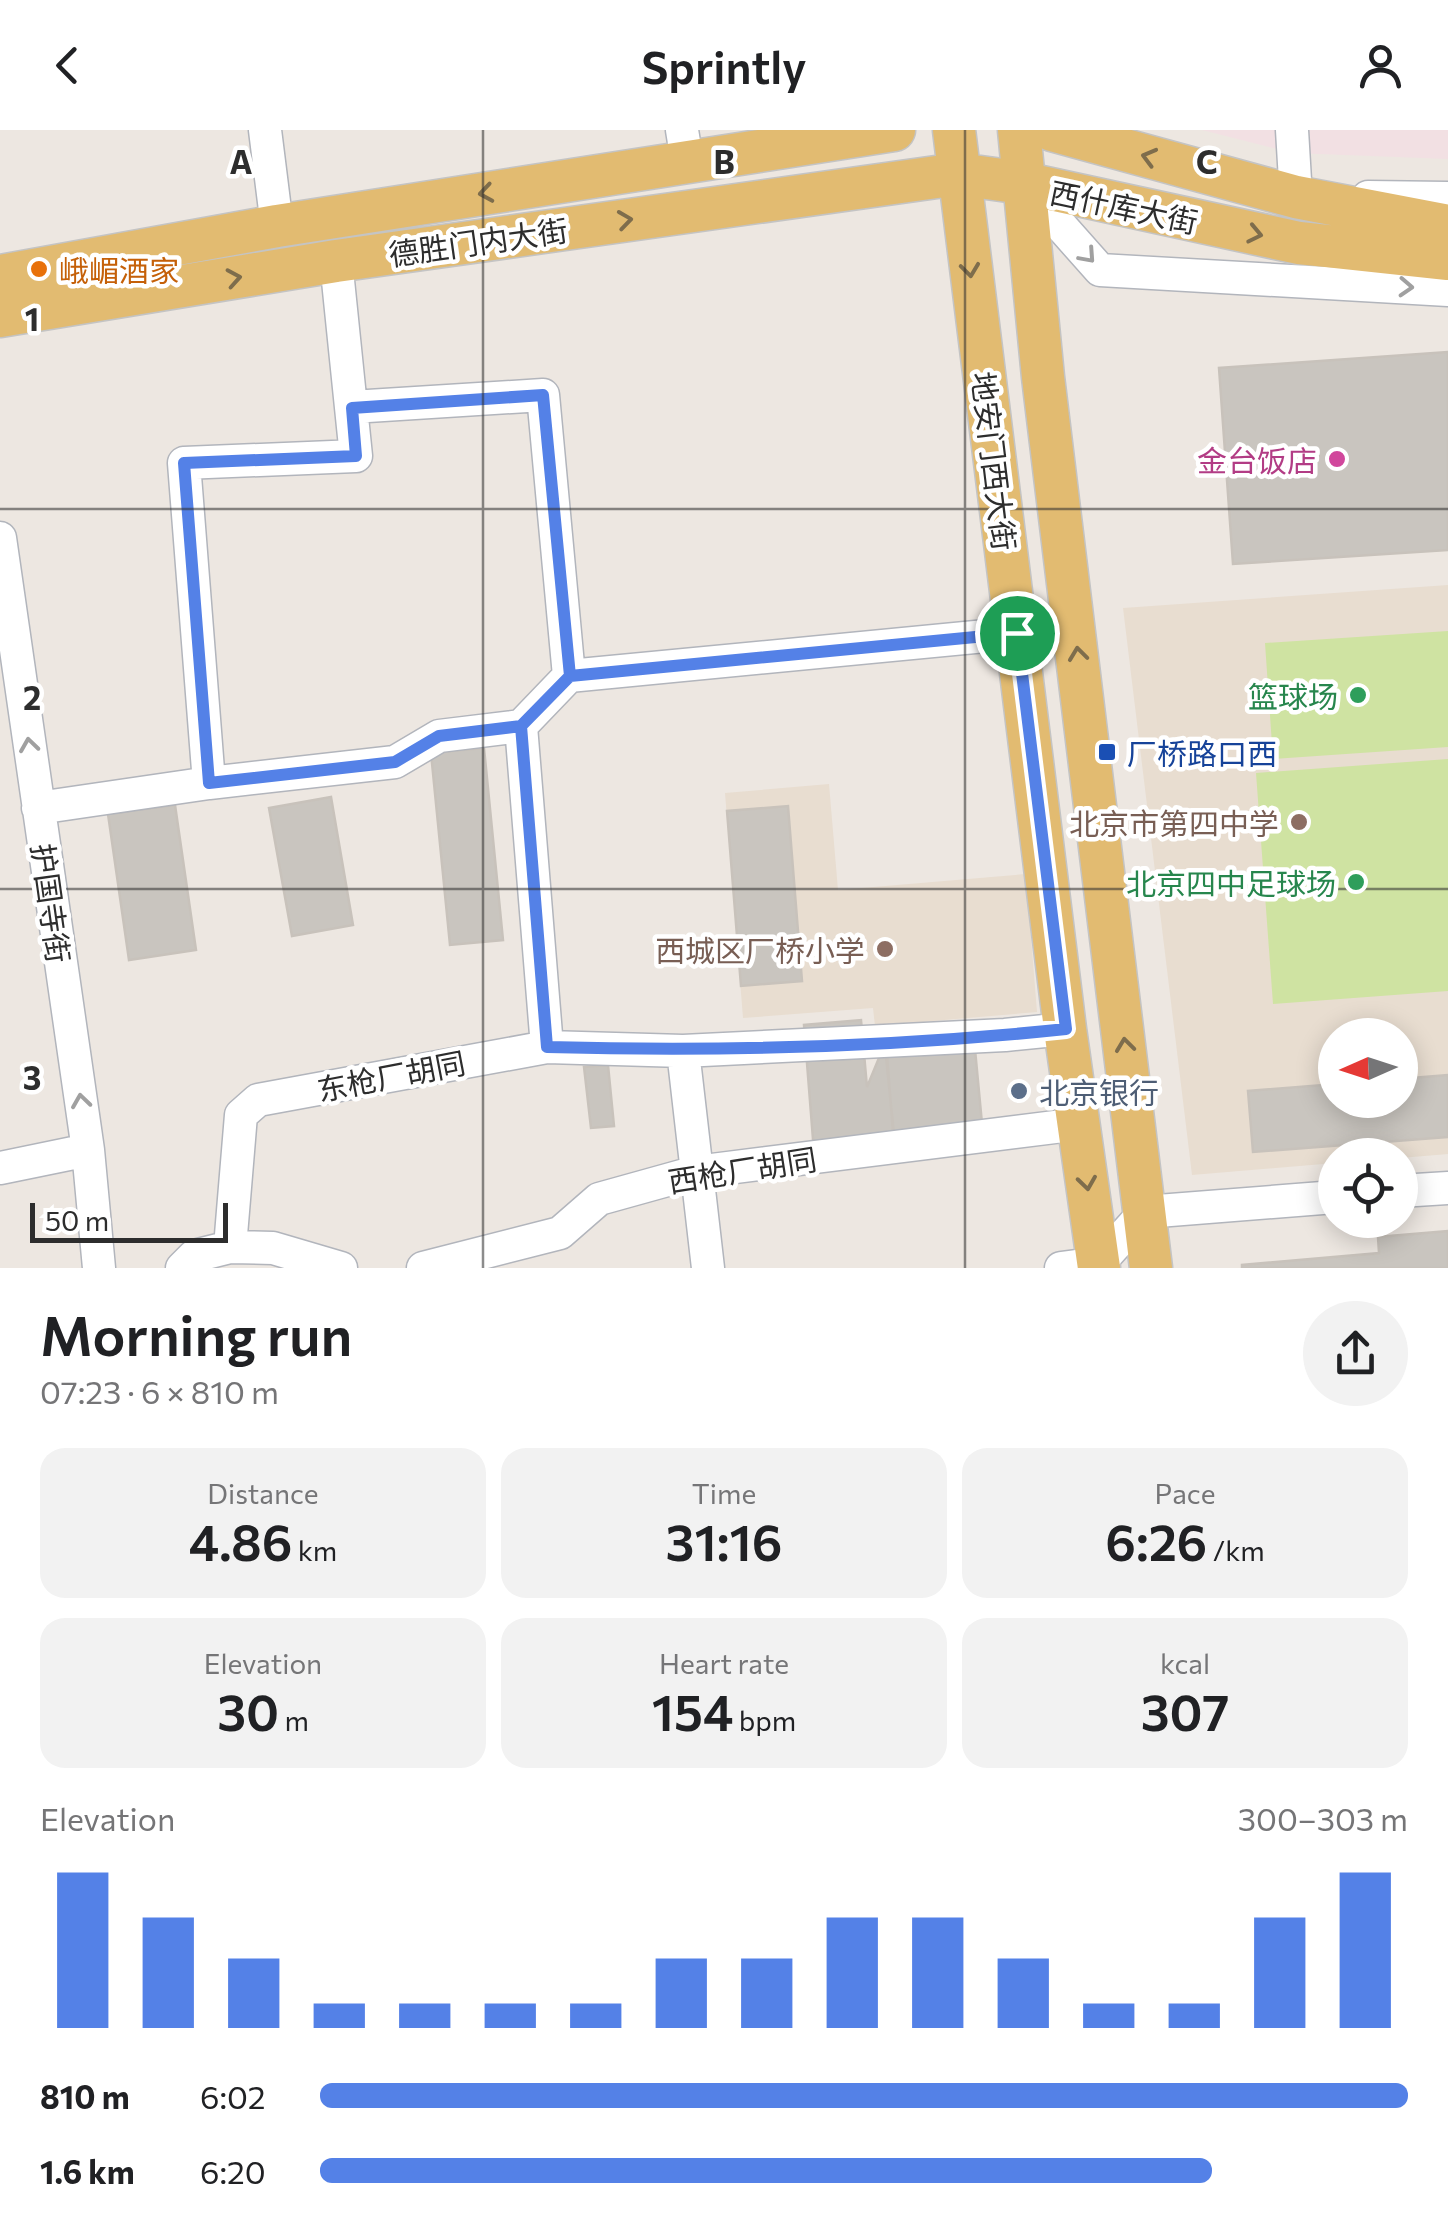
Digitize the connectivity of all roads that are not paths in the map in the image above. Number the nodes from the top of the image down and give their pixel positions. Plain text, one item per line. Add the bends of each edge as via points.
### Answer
1 (266, 130) edge
2 (894, 130) edge
3 (954, 130) edge
4 (1019, 130) edge
5 (1052, 130) edge
6 (1292, 130) edge
7 (685, 146) edge
8 (958, 174) junction
9 (1023, 184) junction
10 (1296, 197) junction
11 (1448, 198) edge
12 (277, 226) junction
13 (1448, 226) edge
14 (1448, 259) edge
15 (336, 261) junction
16 (0, 276) edge
17 (76, 283) junction
18 (1448, 290) edge
19 (0, 316) edge
20 (352, 408) junction
21 (0, 538) edge
22 (1017, 633) junction
23 (570, 676) junction
24 (521, 726) junction
25 (209, 783) junction
26 (38, 808) junction
27 (1066, 1029) junction
28 (547, 1047) junction
29 (683, 1051) junction
30 (1079, 1124) junction
31 (88, 1150) junction
32 (0, 1168) edge
33 (696, 1172) junction
34 (1448, 1188) edge
35 (1418, 1190) edge
36 (1318, 1198) edge
37 (1145, 1212) junction
38 (230, 1247) junction
39 (1086, 1266) edge
40 (98, 1268) edge
41 (182, 1268) edge
42 (341, 1268) edge
43 (424, 1268) edge
44 (708, 1268) edge
45 (1151, 1268) edge

1 - 12 street
2 - 7 main road, 德胜门内大街
3 - 8 main road, 地安门西大街
4 - 9 main road, 地安门西大街
10 -> 5 main road, 西什库大街
6 - 10 street
7 -> 12 main road, 德胜门内大街
8 - 9 main road, 德胜门内大街
15 -> 8 main road, 德胜门内大街
8 -> 22 main road, 地安门西大街
9 -> 14 main road, 西什库大街 via 1299,243
9 -> 18 street, 西什库大街 via 1100,270
37 -> 9 main road, 地安门西大街
10 - 11 street, 西什库大街
10 - 13 main road, 西什库大街
12 - 17 main road, 德胜门内大街
17 -> 15 main road, 德胜门内大街
15 - 20 street
16 - 17 main road, 德胜门内大街
17 - 19 main road, 德胜门内大街
20 - 23 street via 543,395
20 - 25 street via 356,456 184,463
26 -> 21 street, 护国寺街
22 - 23 street
22 - 27 main road, 地安门西大街
23 - 24 street
24 - 25 street via 439,736 395,762
24 - 28 street
25 - 26 street
31 -> 26 street, 护国寺街
27 - 29 street, 东枪厂胡同
27 - 30 main road, 地安门西大街
28 - 29 street, 东枪厂胡同
28 - 38 street, 东枪厂胡同 via 258,1100 241,1116
29 - 33 street
30 - 33 street, 西枪厂胡同
30 -> 39 main road, 地安门西大街
31 - 32 street
31 - 40 street, 护国寺街
33 - 43 street, 西枪厂胡同 via 598,1199 560,1233
33 - 44 street
34 - 35 street
36 - 37 street
37 - 39 street
37 - 45 main road, 地安门西大街
38 - 41 street via 194,1256
38 - 42 street via 273,1248

